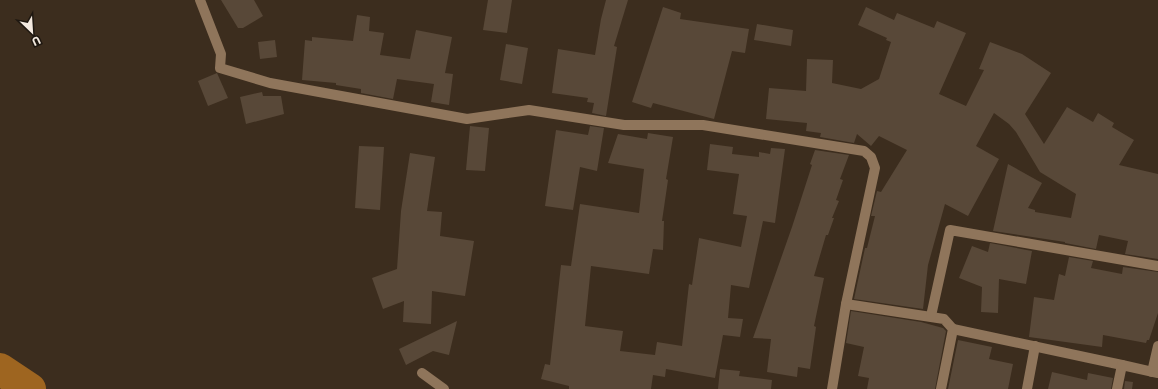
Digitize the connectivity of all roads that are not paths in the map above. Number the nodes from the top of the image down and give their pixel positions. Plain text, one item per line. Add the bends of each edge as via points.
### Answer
1 (200, 0) edge
2 (1158, 266) edge
3 (846, 304) junction
4 (931, 316) junction
5 (953, 328) junction
6 (1035, 346) junction
7 (1158, 346) edge
8 (1122, 365) junction
9 (1155, 372) edge
10 (422, 373) dead end
11 (444, 389) edge
12 (832, 389) edge
13 (941, 389) edge
14 (1027, 389) edge
15 (1117, 389) edge

1 - 3 street via 221,54 220,68 270,83 467,119 529,110 624,125 703,125 864,151 871,157 875,168
2 - 4 street via 950,230
3 - 4 street
3 - 12 street
4 - 5 street via 944,319
5 - 6 street
5 - 13 street
6 - 8 street
6 - 14 street
7 - 9 street
8 - 9 street
8 - 15 street
10 - 11 street

